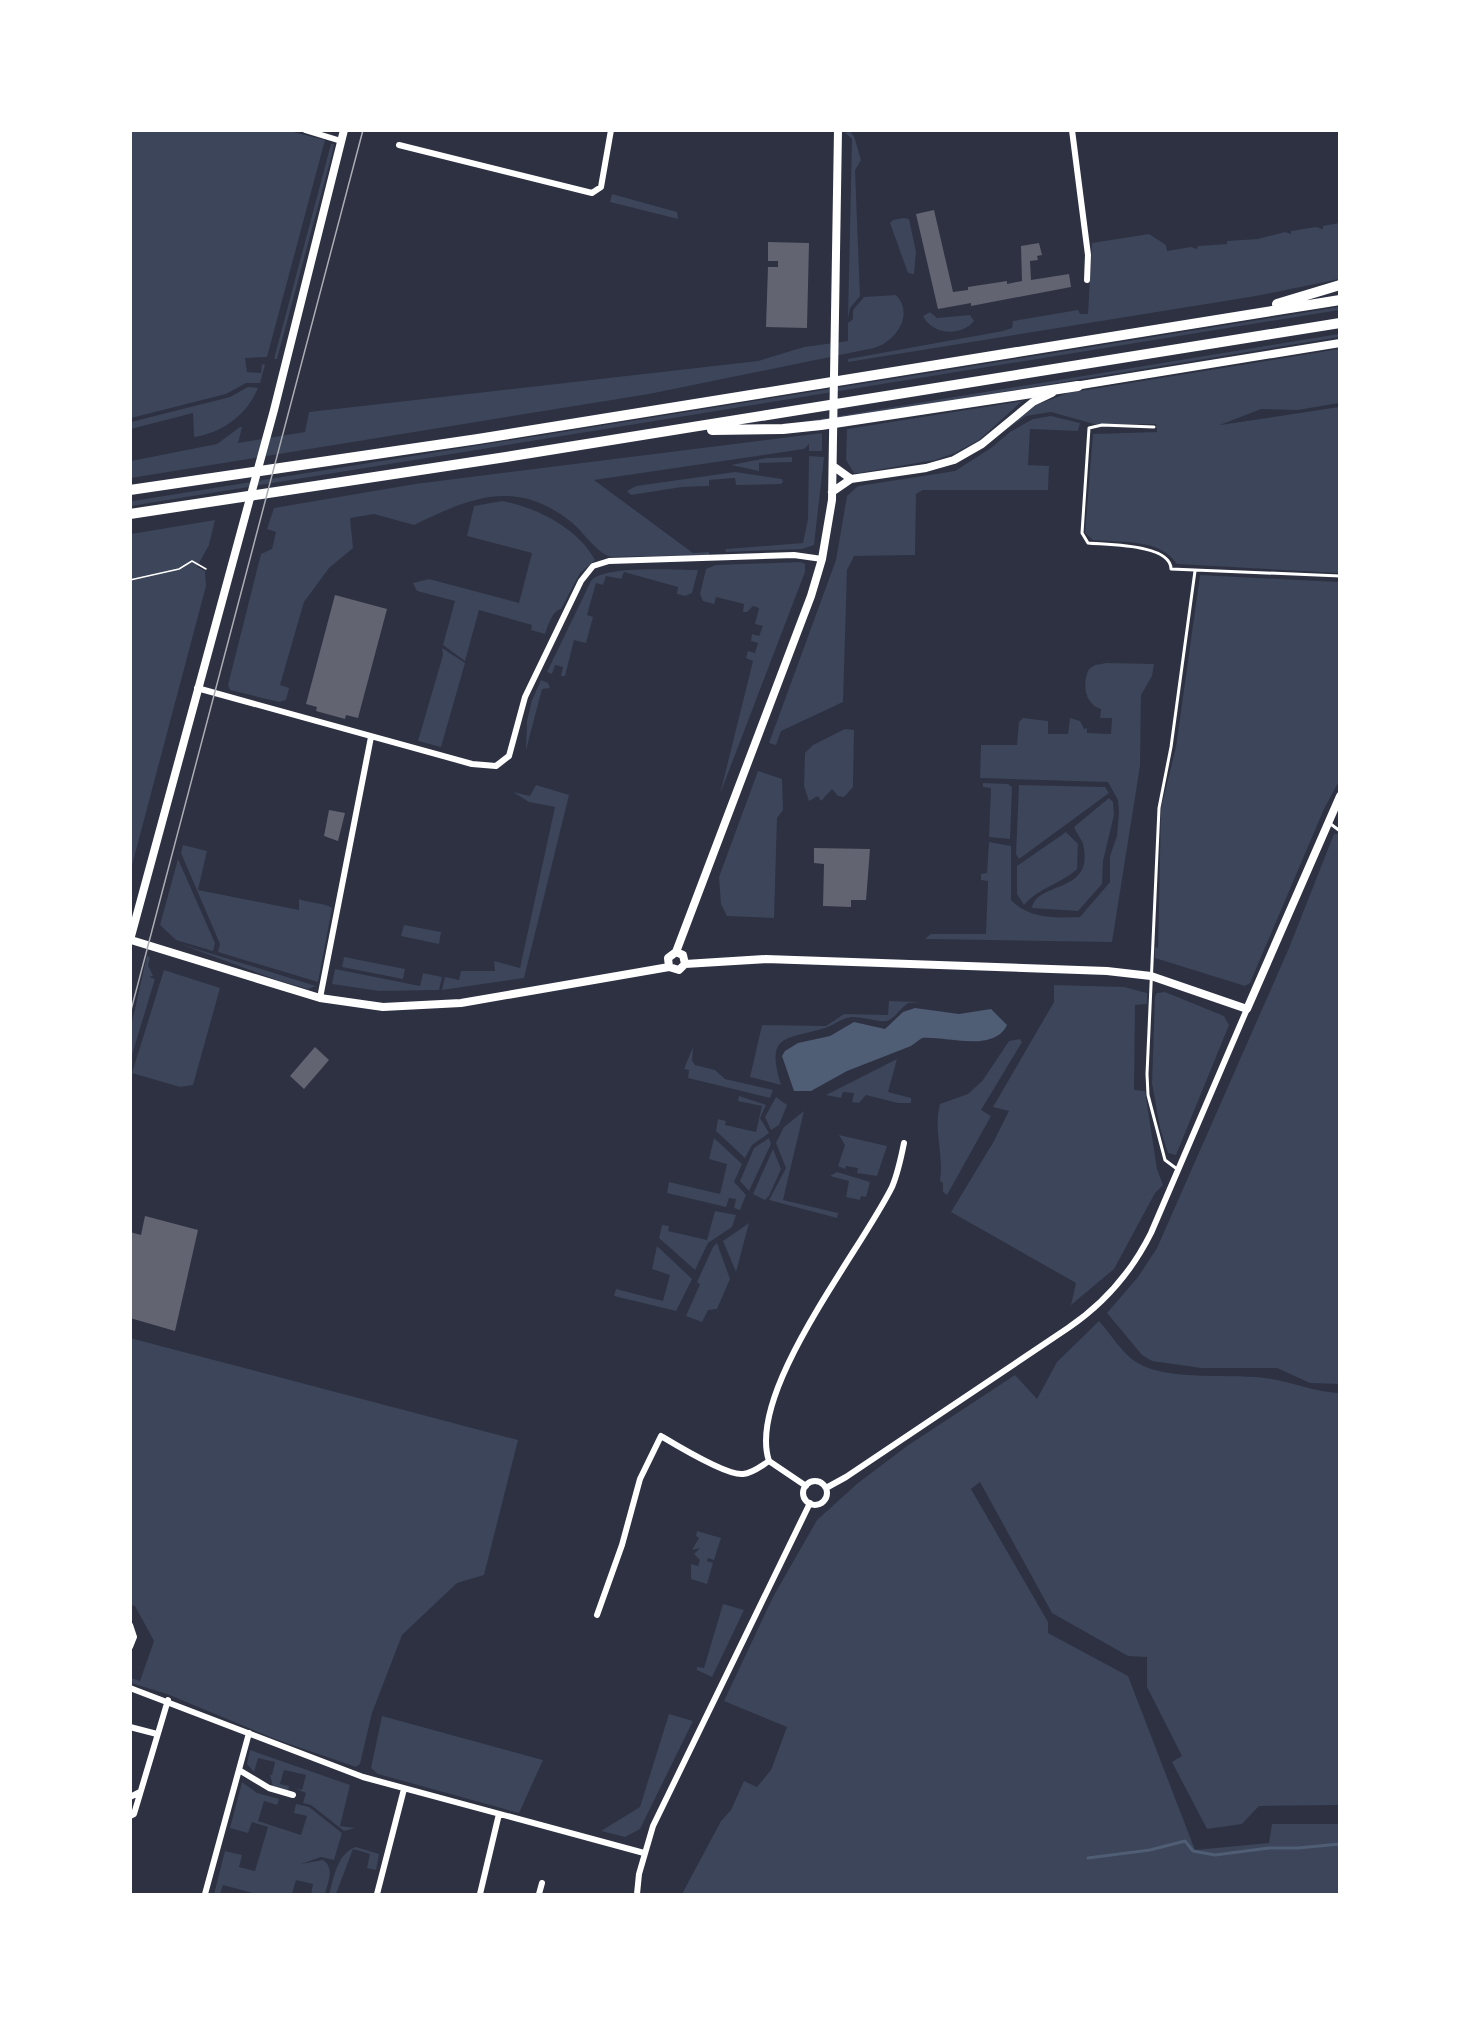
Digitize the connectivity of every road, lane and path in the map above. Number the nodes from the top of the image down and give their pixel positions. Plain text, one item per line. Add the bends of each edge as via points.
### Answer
1 (305, 130) edge
2 (344, 130) edge
3 (611, 130) edge
4 (838, 130) edge
5 (1072, 130) edge
6 (341, 141) junction
7 (399, 145) dead end
8 (1087, 280) dead end
9 (1340, 285) edge
10 (1340, 300) edge
11 (1240, 316) junction
12 (1340, 323) edge
13 (1340, 343) edge
14 (1078, 386) junction
15 (1154, 427) dead end
16 (676, 430) junction
17 (833, 466) junction
18 (851, 479) junction
19 (130, 490) edge
20 (832, 492) junction
21 (130, 514) edge
22 (822, 559) junction
23 (206, 569) dead end
24 (1195, 571) junction
25 (1340, 576) edge
26 (130, 580) edge
27 (197, 688) junction
28 (371, 737) junction
29 (1340, 796) edge
30 (1327, 822) junction
31 (1340, 831) edge
32 (130, 940) edge
33 (676, 952) junction
34 (685, 964) junction
35 (669, 967) junction
36 (1151, 976) junction
37 (320, 998) junction
38 (1247, 1009) junction
39 (904, 1143) dead end
40 (1179, 1170) junction
41 (769, 1461) junction
42 (806, 1486) junction
43 (826, 1488) junction
44 (810, 1503) junction
45 (597, 1615) dead end
46 (130, 1625) edge
47 (130, 1647) edge
48 (130, 1688) edge
49 (168, 1701) junction
50 (130, 1727) edge
51 (249, 1733) junction
52 (158, 1734) junction
53 (239, 1770) junction
54 (404, 1789) junction
55 (140, 1792) junction
56 (293, 1795) dead end
57 (130, 1797) edge
58 (499, 1814) junction
59 (130, 1816) edge
60 (644, 1853) junction
61 (543, 1883) dead end
62 (205, 1894) edge
63 (378, 1894) edge
64 (480, 1894) edge
65 (539, 1894) edge
66 (637, 1894) edge

1 - 6 street
2 - 6 street
3 - 7 street via 601,188 592,194
4 - 17 street
5 - 8 street via 1088,255
6 - 27 street
9 - 11 highway
10 - 11 highway
11 - 19 highway via 478,439
12 - 16 highway
13 - 14 street
14 - 16 highway via 783,429
14 - 18 street via 1033,402 982,444 954,460
15 - 24 lane via 1089,428 1082,533 1088,543 1149,549 1164,555 1171,569
16 - 21 highway
17 - 18 street
17 - 20 street
18 - 20 street
20 - 22 street
22 - 28 street via 794,555 598,564 584,576 530,684 513,748 502,762 483,767
22 - 33 street
23 - 26 path via 192,561 179,569
24 - 25 lane
24 - 36 lane via 1159,808
27 - 28 street
27 - 32 street
28 - 37 street
29 - 30 street
30 - 31 lane
30 - 38 street
32 - 37 street
33 - 34 street via 683,955
33 - 35 street via 668,958
34 - 35 street via 679,970
34 - 36 street via 785,959
35 - 37 street via 429,1006 372,1006
36 - 38 street
36 - 40 lane via 1148,1095 1166,1162
38 - 40 street
39 - 41 street via 893,1185 777,1388 766,1433
40 - 43 street via 1140,1255 1117,1287 1095,1308
41 - 42 street
41 - 45 street via 751,1472 737,1474 661,1436 640,1479
42 - 43 street via 818,1482
42 - 44 street via 804,1496
43 - 44 street via 822,1503
44 - 60 street via 653,1826
46 - 47 street via 134,1637
48 - 49 street
49 - 51 street
49 - 52 street
50 - 52 street
51 - 53 street
51 - 54 street via 334,1767
52 - 55 street
53 - 56 street via 269,1788
53 - 62 street
54 - 58 street
54 - 63 street
55 - 57 street
55 - 59 street
58 - 60 street
58 - 64 street
60 - 66 street
61 - 65 street

